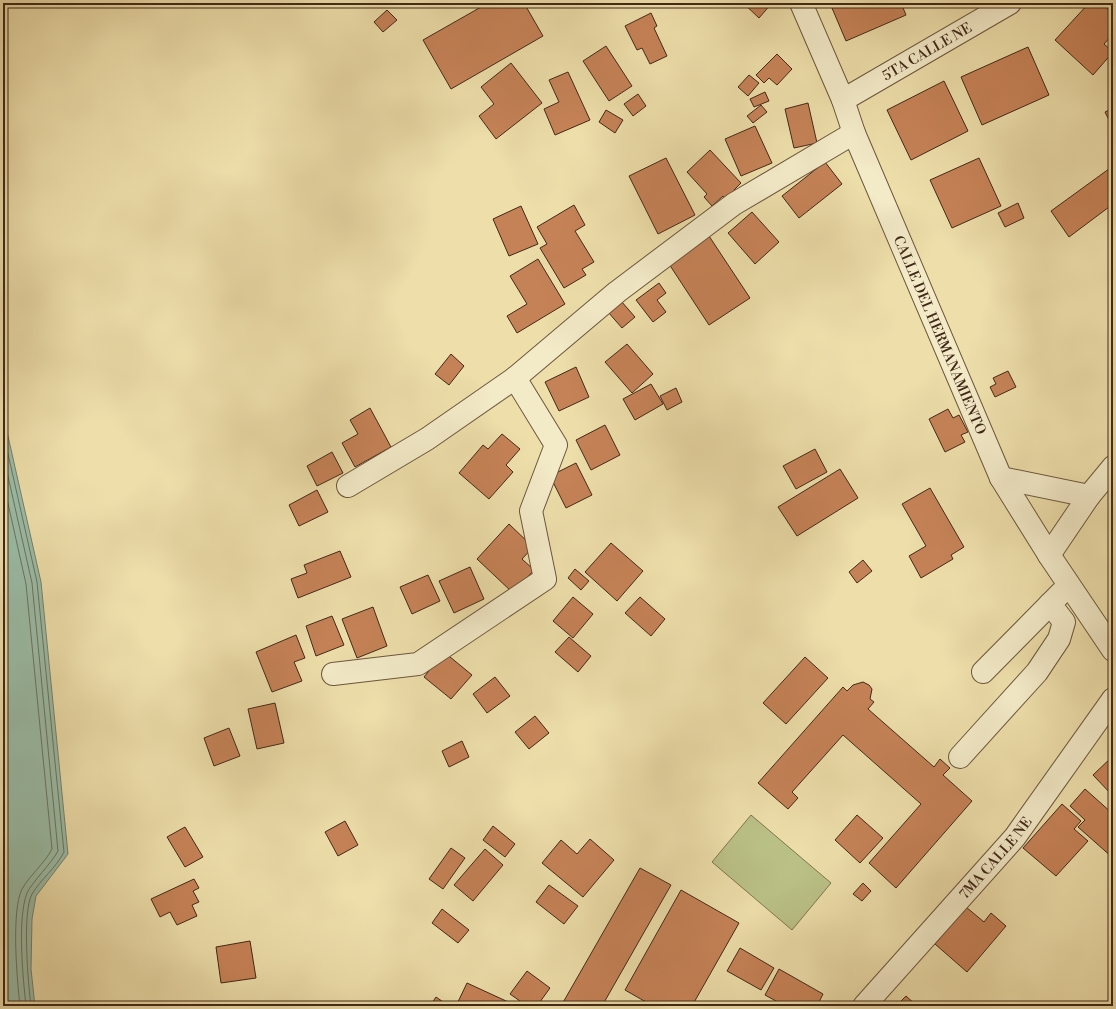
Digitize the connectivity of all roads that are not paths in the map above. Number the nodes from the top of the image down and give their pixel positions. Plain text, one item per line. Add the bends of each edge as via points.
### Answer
1 (801, 3) edge
2 (1010, 3) edge
3 (843, 100) junction
4 (854, 133) junction
5 (515, 378) junction
6 (1113, 467) edge
7 (1000, 478) junction
8 (348, 486) dead end
9 (1089, 496) junction
10 (1049, 555) junction
11 (1069, 586) junction
12 (1050, 604) junction
13 (1113, 650) edge
14 (983, 672) dead end
15 (334, 674) dead end
16 (1113, 699) edge
17 (960, 757) dead end
18 (864, 1006) edge

1 - 3 street, CALLE DEL HERMANAMIENTO
2 - 3 street, 5TA CALLE NE
3 - 4 street, CALLE DEL HERMANAMIENTO
4 - 5 street via 734,204 618,292
4 - 7 street, CALLE DEL HERMANAMIENTO
5 - 8 street via 427,439
5 - 15 street via 556,445 531,512 545,579 418,664
6 - 9 street
7 - 9 street
7 - 10 street, CALLE DEL HERMANAMIENTO
9 - 10 street
10 - 11 street, CALLE DEL HERMANAMIENTO
11 - 12 street
11 - 13 street, CALLE DEL HERMANAMIENTO
12 - 14 street
12 - 17 street via 1064,622 1059,639 1037,672
16 - 18 street, 7MA CALLE NE via 1015,837

